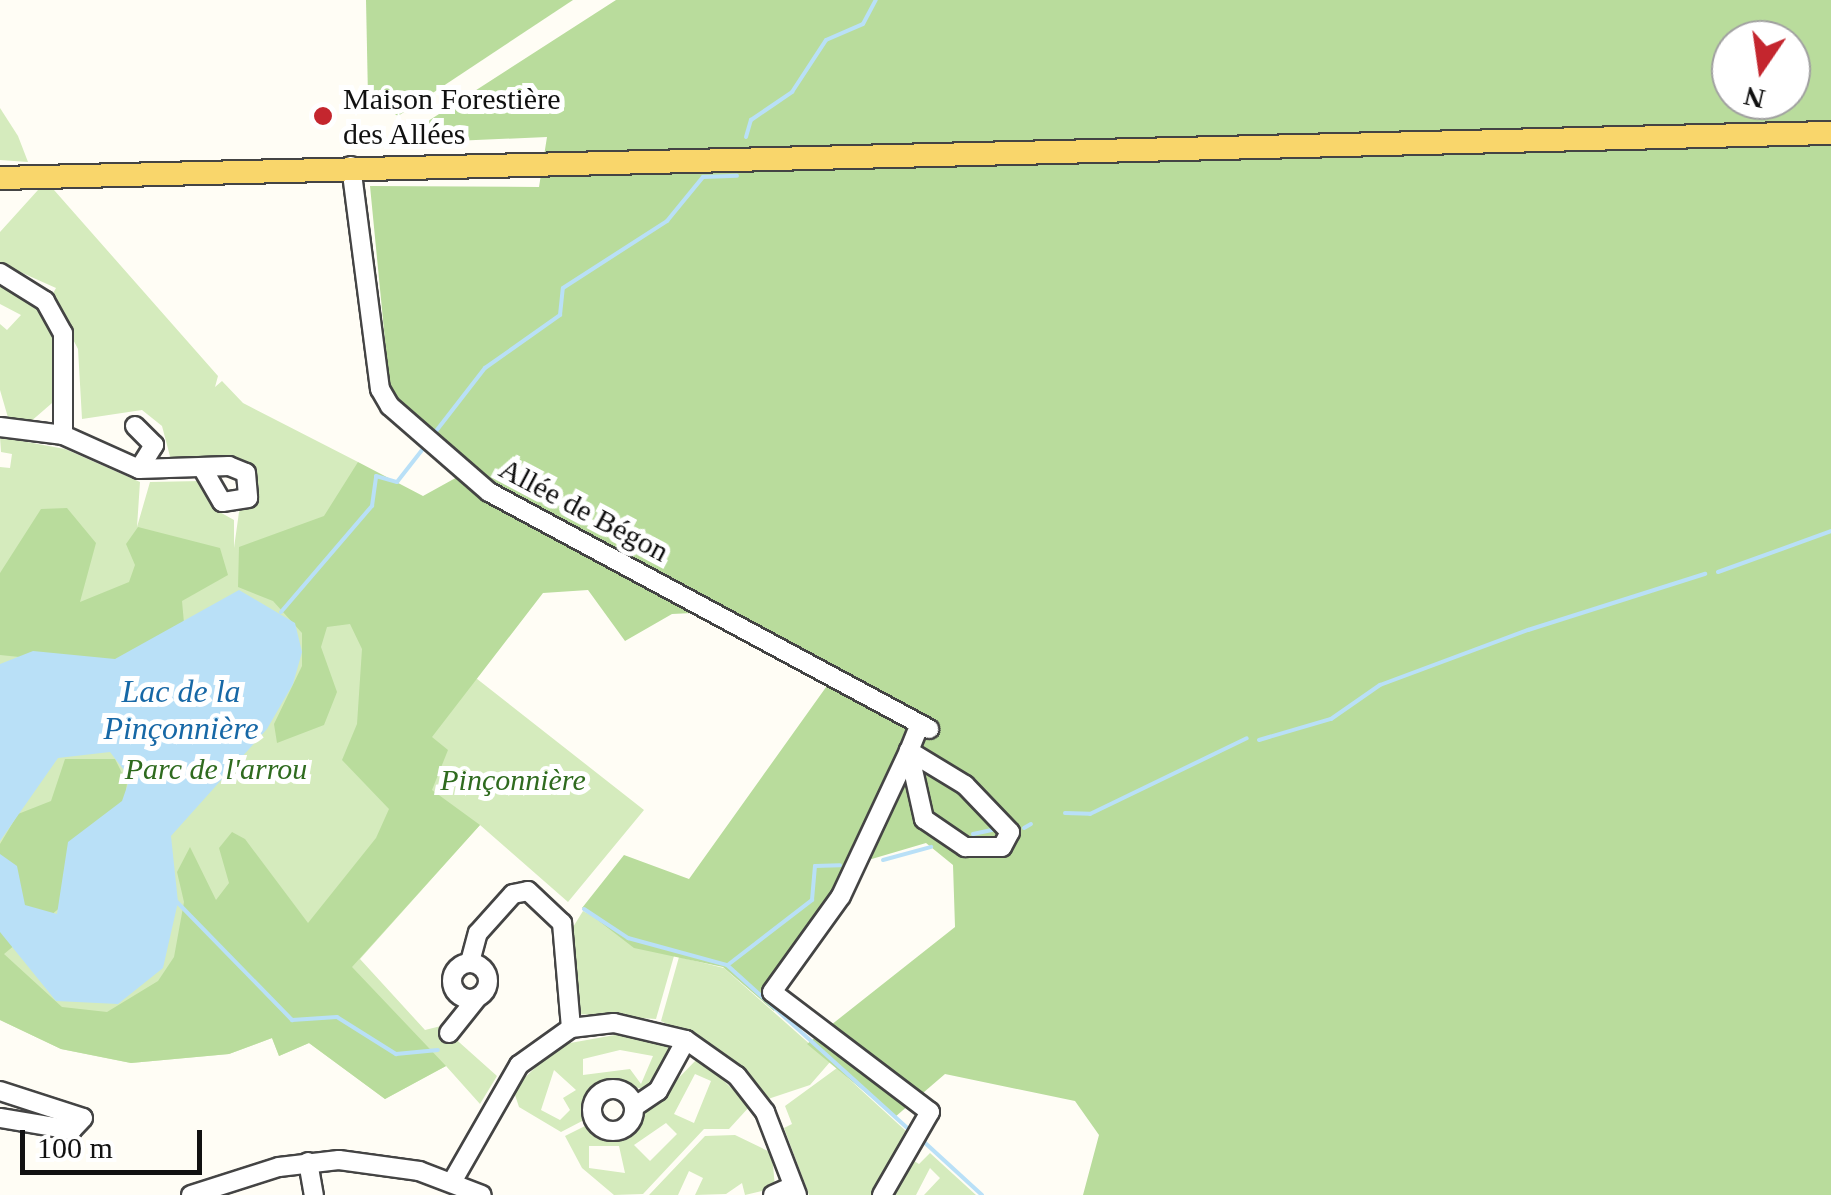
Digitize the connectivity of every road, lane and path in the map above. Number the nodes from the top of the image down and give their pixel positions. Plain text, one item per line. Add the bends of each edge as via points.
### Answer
1 (1831, 133) edge
2 (351, 166) junction
3 (3, 179) edge
4 (0, 274) edge
5 (135, 426) dead end
6 (0, 427) edge
7 (63, 435) junction
8 (202, 468) dead end
9 (140, 469) junction
10 (909, 751) junction
11 (571, 1028) junction
12 (449, 1033) dead end
13 (686, 1040) junction
14 (0, 1091) edge
15 (634, 1107) dead end
16 (0, 1118) edge
17 (308, 1162) junction
18 (452, 1182) junction
19 (795, 1190) edge
20 (191, 1195) edge
21 (314, 1195) edge
22 (482, 1195) edge
23 (774, 1195) edge
24 (882, 1195) edge

1 - 2 main road
2 - 3 main road
2 - 10 street, Allée de Bégon via 380,389 390,406 489,492 925,726
4 - 7 street via 45,301 63,333
5 - 9 street via 154,445
6 - 7 street
7 - 9 street
8 - 9 street
10 - 10 street via 965,785 1010,832 1002,847 964,847 924,820
10 - 24 street via 841,896 772,992 930,1112
11 - 12 street via 562,923 528,891 513,894 478,933 470,962 489,978
11 - 13 street via 634,1025
11 - 18 street via 509,1077
13 - 15 street via 658,1091
13 - 19 street via 751,1092
14 - 16 street via 83,1118 62,1130
17 - 18 street via 380,1163
17 - 20 street
17 - 21 street
18 - 22 street
19 - 23 street

